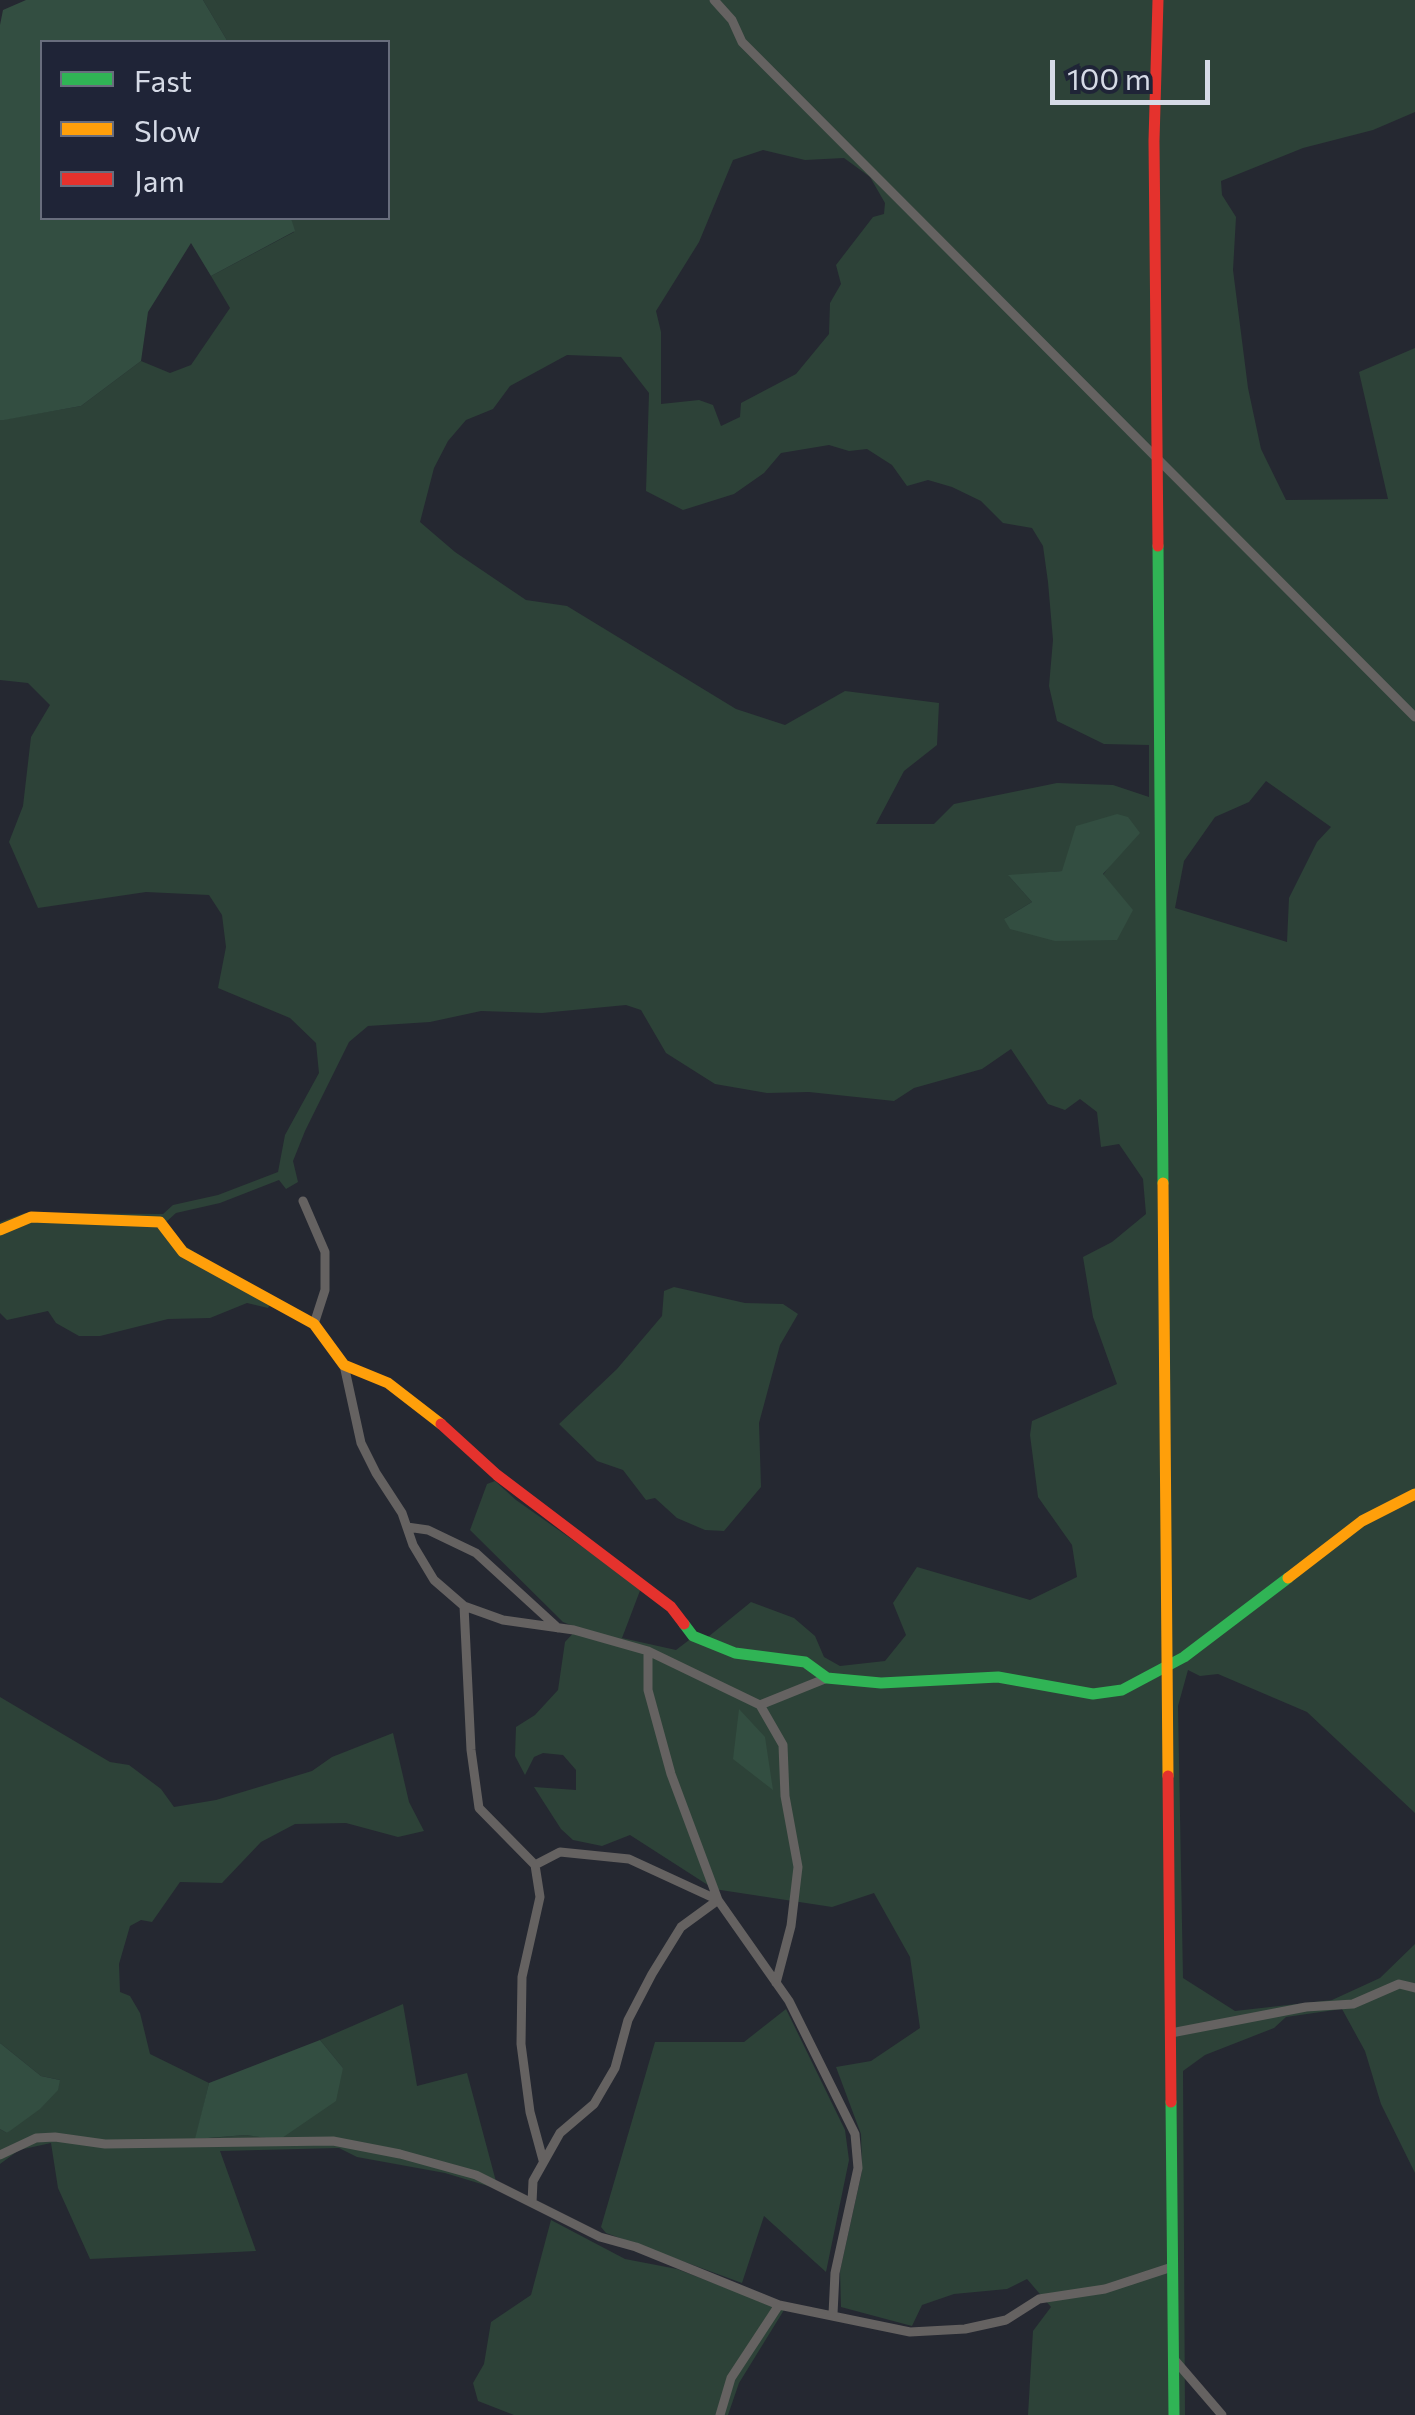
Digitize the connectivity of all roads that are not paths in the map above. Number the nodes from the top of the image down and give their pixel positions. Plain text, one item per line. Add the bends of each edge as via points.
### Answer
1 (714, 0) edge
2 (1158, 0) edge
3 (1157, 457) junction
4 (1415, 717) edge
5 (303, 1201) dead end
6 (0, 1230) edge
7 (314, 1324) junction
8 (344, 1365) junction
9 (1415, 1494) edge
10 (406, 1527) junction
11 (464, 1606) junction
12 (560, 1630) junction
13 (648, 1650) junction
14 (1169, 1668) junction
15 (828, 1678) junction
16 (760, 1705) junction
17 (535, 1865) junction
18 (718, 1900) junction
19 (776, 1983) junction
20 (1415, 1988) edge
21 (1172, 2033) junction
22 (0, 2155) edge
23 (544, 2160) junction
24 (532, 2203) junction
25 (1172, 2267) junction
26 (779, 2305) junction
27 (832, 2314) junction
28 (1174, 2358) junction
29 (720, 2415) edge
30 (1174, 2415) edge
31 (1222, 2415) edge

1 - 3 street via 742,42
2 - 3 street
3 - 4 street
3 - 14 street
5 - 7 street via 325,1252 325,1290
6 - 7 street via 31,1217 160,1222 183,1252
7 - 8 street
8 - 10 street via 361,1443
8 - 15 street via 412,1400 497,1475 672,1608 693,1636 736,1653 805,1662
9 - 14 street via 1362,1521
10 - 11 street via 434,1580
10 - 12 street via 476,1553
11 - 12 street
11 - 17 street via 479,1808
12 - 13 street
13 - 16 street
13 - 18 street via 648,1690 662,1740
14 - 15 street via 1122,1690 1093,1694 998,1678
14 - 21 street
15 - 16 street
16 - 19 street via 783,1745 798,1867
17 - 18 street via 560,1852 629,1859
17 - 23 street via 540,1897 522,1976 522,2044
18 - 19 street
18 - 23 street via 681,1927 628,2020 615,2068 594,2104 560,2133
19 - 27 street via 855,2134 858,2168
20 - 21 street via 1399,1984 1353,2004
21 - 25 street
22 - 24 street via 55,2137 105,2144 333,2141 476,2175
23 - 24 street via 532,2181
24 - 26 street via 600,2237
25 - 27 street via 1105,2289 1039,2299 1006,2320 966,2330 910,2332
25 - 28 street
26 - 27 street
26 - 29 street via 732,2378
28 - 30 street
28 - 31 street

